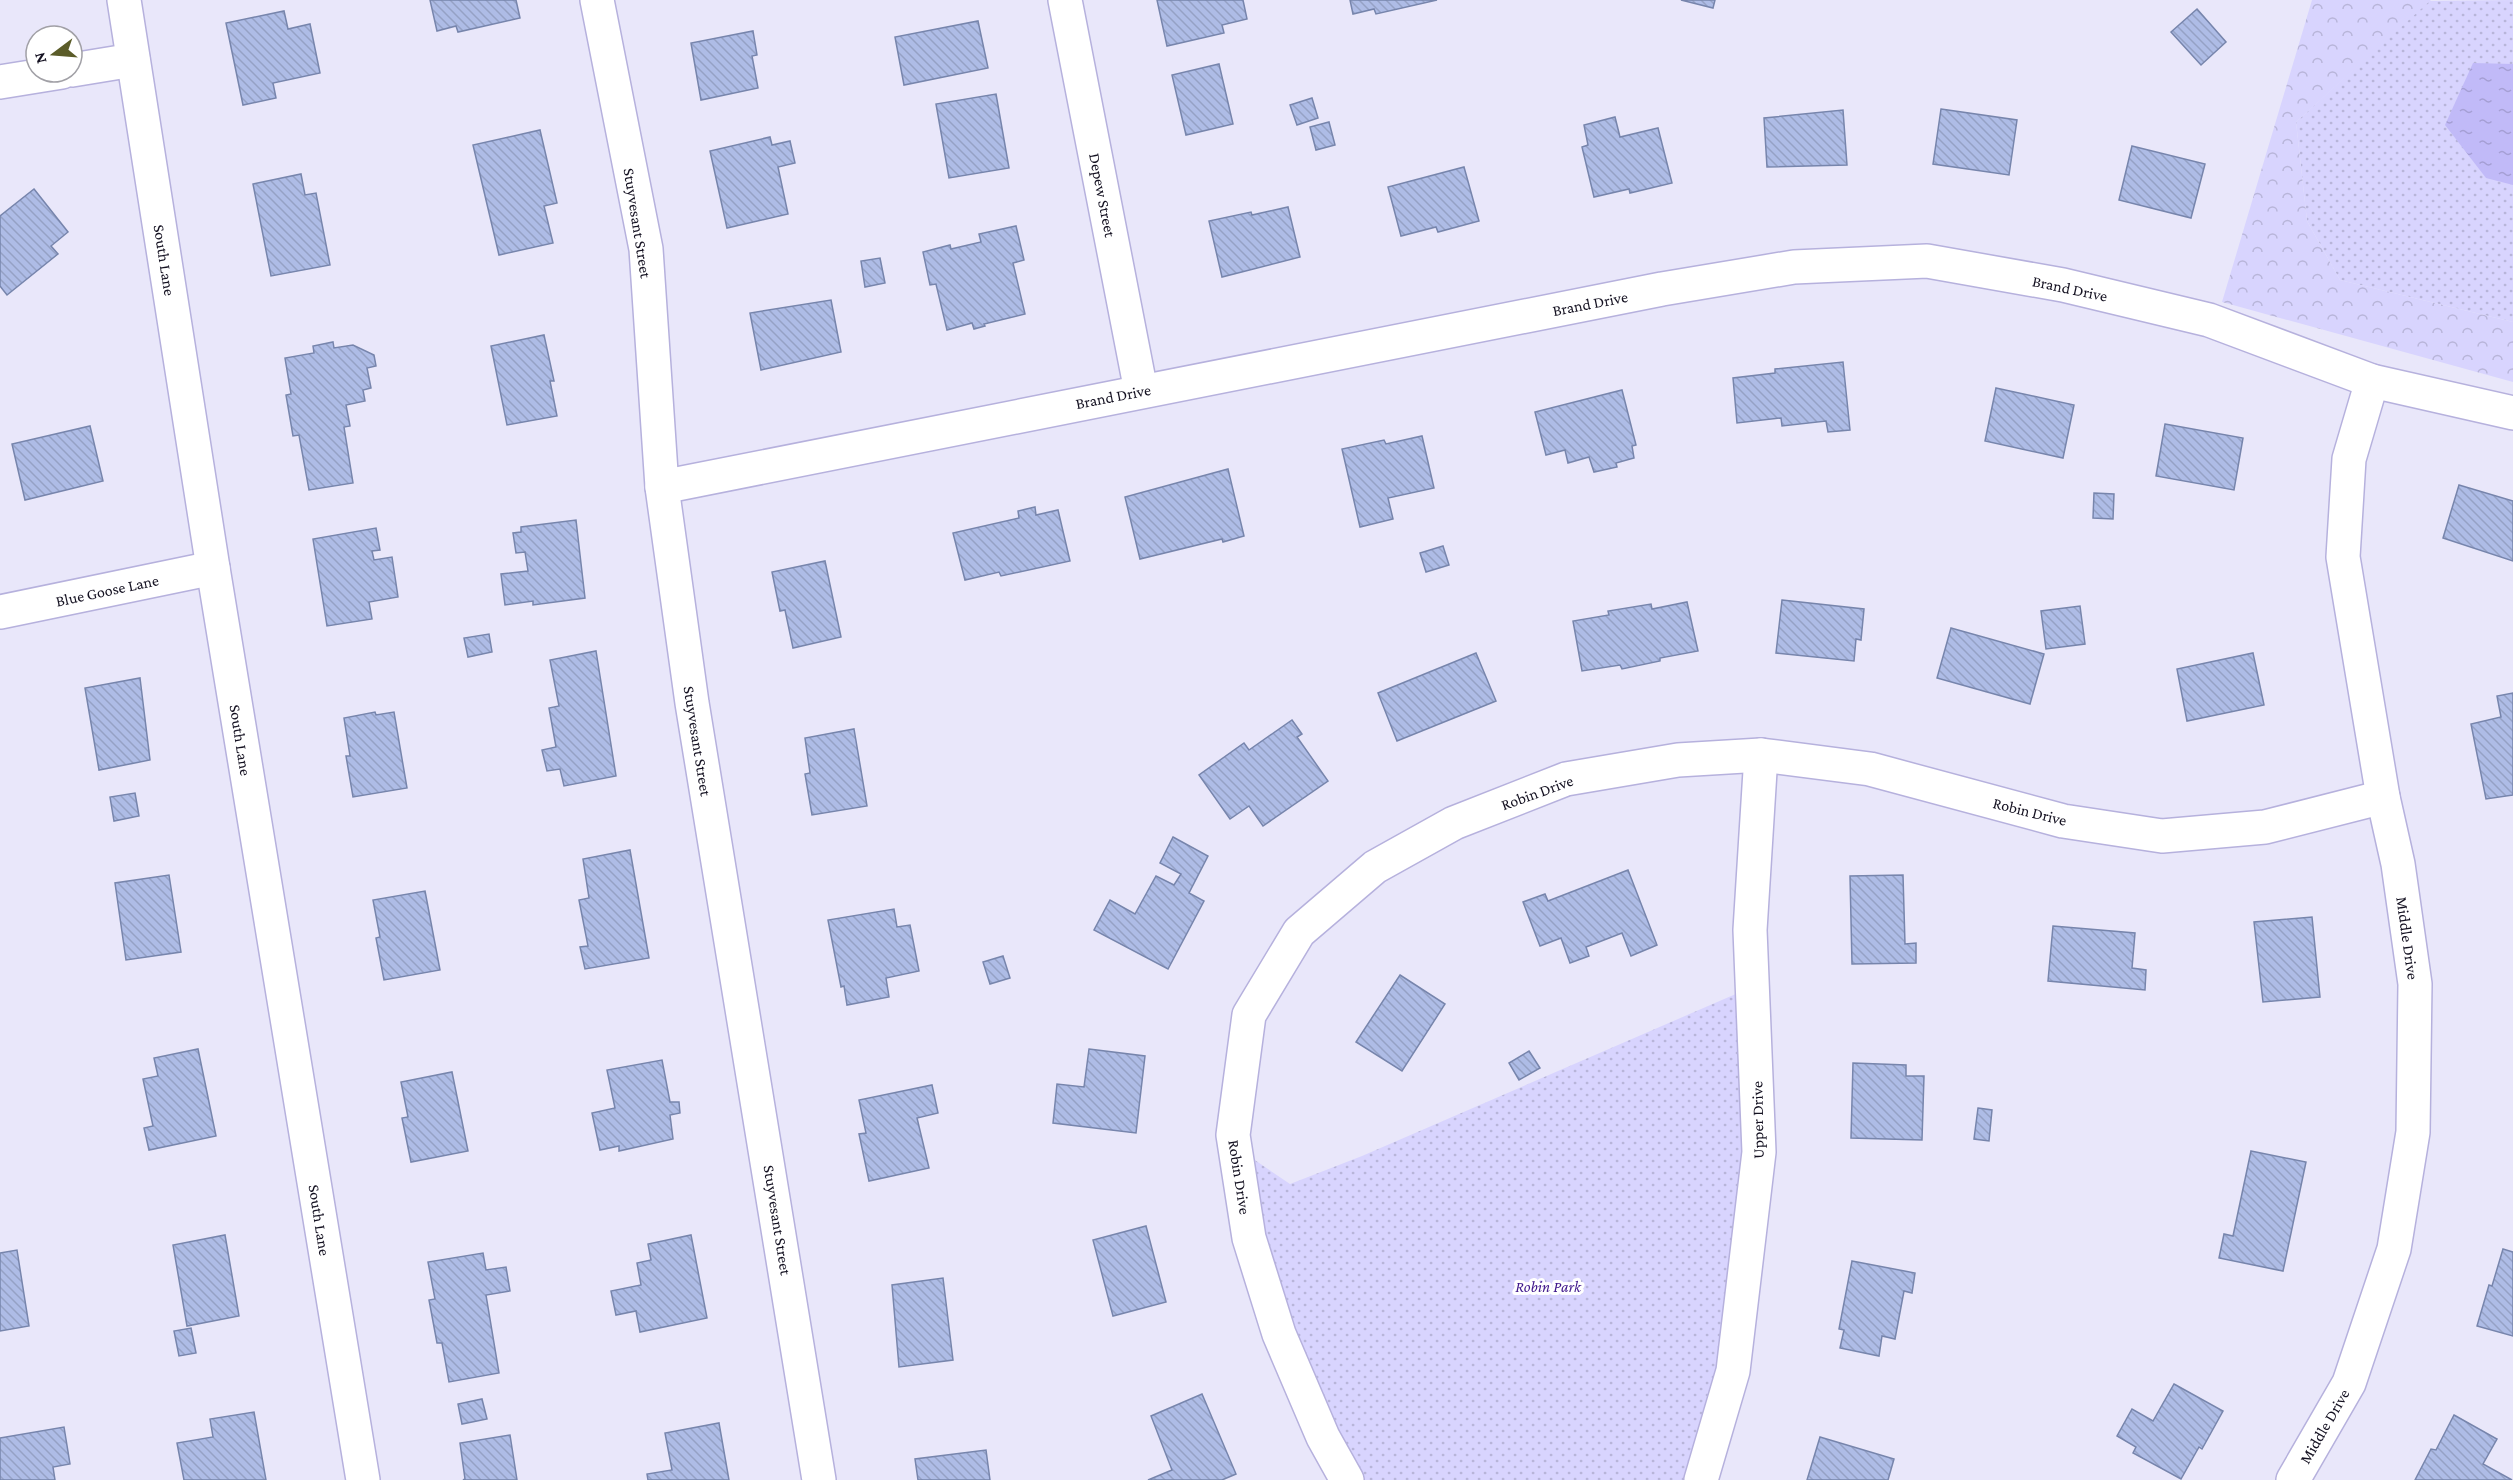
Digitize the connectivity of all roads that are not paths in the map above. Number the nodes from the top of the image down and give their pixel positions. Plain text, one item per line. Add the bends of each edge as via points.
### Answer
1 (124, 0) edge
2 (597, 0) edge
3 (1065, 0) edge
4 (133, 60) junction
5 (84, 68) edge
6 (24, 78) edge
7 (0, 82) edge
8 (2372, 381) junction
9 (1141, 391) junction
10 (2513, 412) edge
11 (662, 487) junction
12 (213, 568) junction
13 (0, 612) edge
14 (1761, 755) junction
15 (2383, 797) junction
16 (363, 1480) edge
17 (819, 1480) edge
18 (1347, 1480) edge
19 (1701, 1480) edge
20 (2293, 1480) edge

1 - 4 street, South Lane
2 - 11 street, Stuyvesant Street via 646,249
3 - 9 street, Depew Street
4 - 5 street
4 - 12 street, South Lane
6 - 7 street
8 - 9 street, Brand Drive via 2209,320 2063,285 1927,261 1794,267 1662,289
8 - 10 street, Brand Drive
8 - 15 street, Middle Drive via 2349,459 2343,556
9 - 11 street, Brand Drive
11 - 17 street, Stuyvesant Street via 692,703
12 - 13 street, Blue Goose Lane
12 - 16 street, South Lane
14 - 15 street, Robin Drive via 1870,769 2063,821 2162,836 2265,827
14 - 18 street, Robin Drive via 1678,760 1566,779 1454,823 1375,867 1299,932 1249,1015 1233,1135 1249,1238 1279,1334 1323,1437
14 - 19 street, Upper Drive via 1750,930 1759,1152 1733,1371
15 - 20 street, Middle Drive via 2398,864 2415,984 2414,1132 2394,1249 2349,1383

